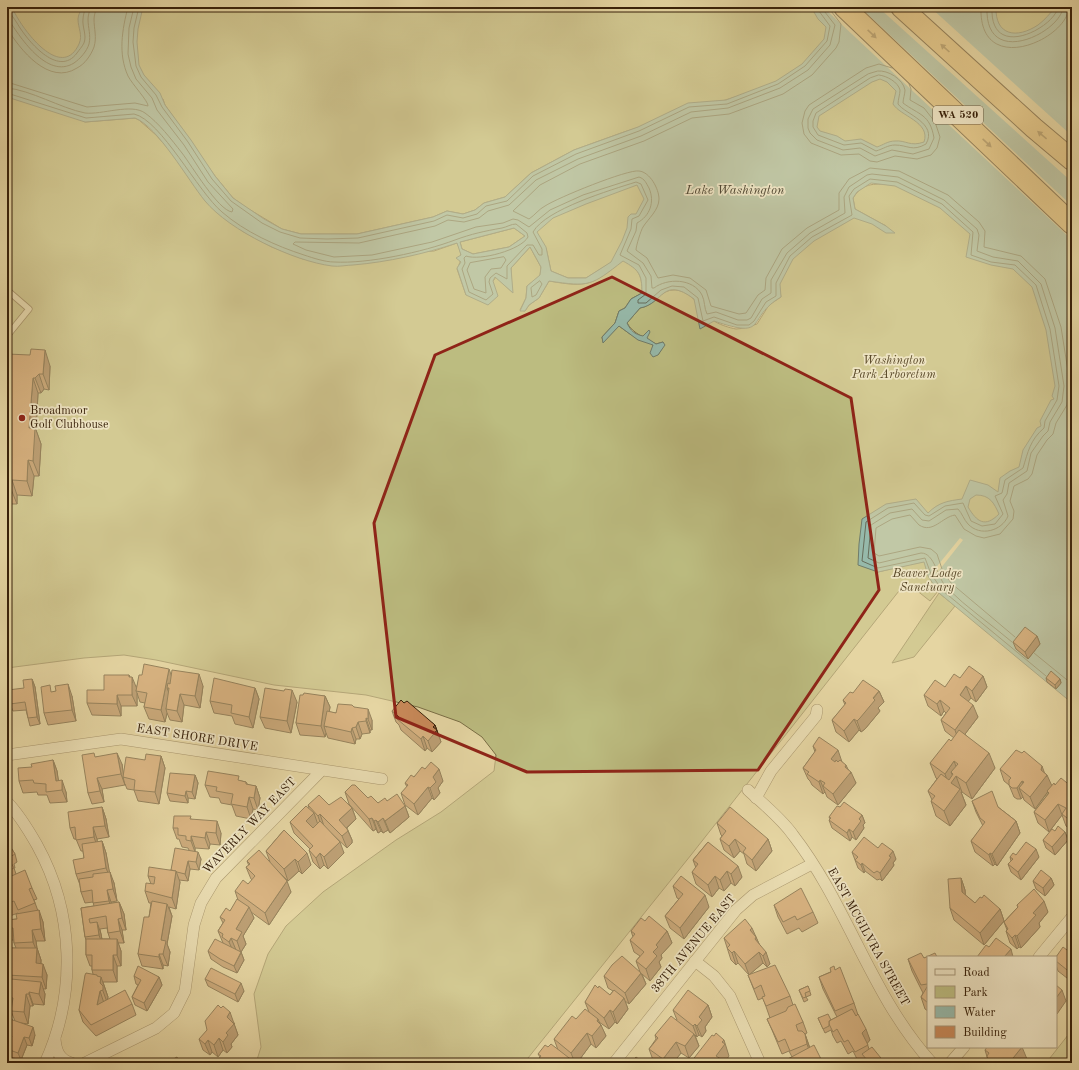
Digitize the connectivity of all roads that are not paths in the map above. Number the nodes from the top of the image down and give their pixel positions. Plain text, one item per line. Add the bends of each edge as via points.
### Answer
1 (844, 7) edge
2 (901, 7) edge
3 (1072, 160) edge
4 (1072, 224) edge
5 (7, 290) edge
6 (7, 336) edge
7 (817, 710) dead end
8 (7, 755) edge
9 (321, 771) junction
10 (382, 779) dead end
11 (748, 790) dead end
12 (756, 798) junction
13 (7, 802) edge
14 (812, 864) junction
15 (1072, 917) edge
16 (1040, 956) edge
17 (695, 961) junction
18 (55, 1038) junction
19 (963, 1048) edge
20 (45, 1063) edge
21 (72, 1063) edge
22 (85, 1063) edge
23 (614, 1063) edge
24 (760, 1063) edge
25 (932, 1063) edge
26 (950, 1063) edge

1 -> 4 highway, WA 520
3 -> 2 highway
5 - 6 lane via 29,309
7 - 12 street via 816,716 771,770
8 - 9 street, EAST SHORE DRIVE via 121,739
9 - 10 street, EAST SHORE DRIVE
9 - 22 street, WAVERLY WAY EAST via 216,878 201,903 194,926 185,991 174,1013 156,1028
11 - 12 street, EAST MCGILVRA STREET
12 - 14 street, EAST MCGILVRA STREET via 789,829
13 - 18 street via 40,851 56,890 64,920 67,945 66,986
14 - 17 street, 38TH AVENUE EAST via 753,895 736,910
14 - 25 street, EAST MCGILVRA STREET via 838,906 886,1000
15 - 16 street
17 - 23 street, 38TH AVENUE EAST
17 - 24 street via 714,976 730,996
18 - 20 street
18 - 21 street via 58,1054
19 - 26 street

